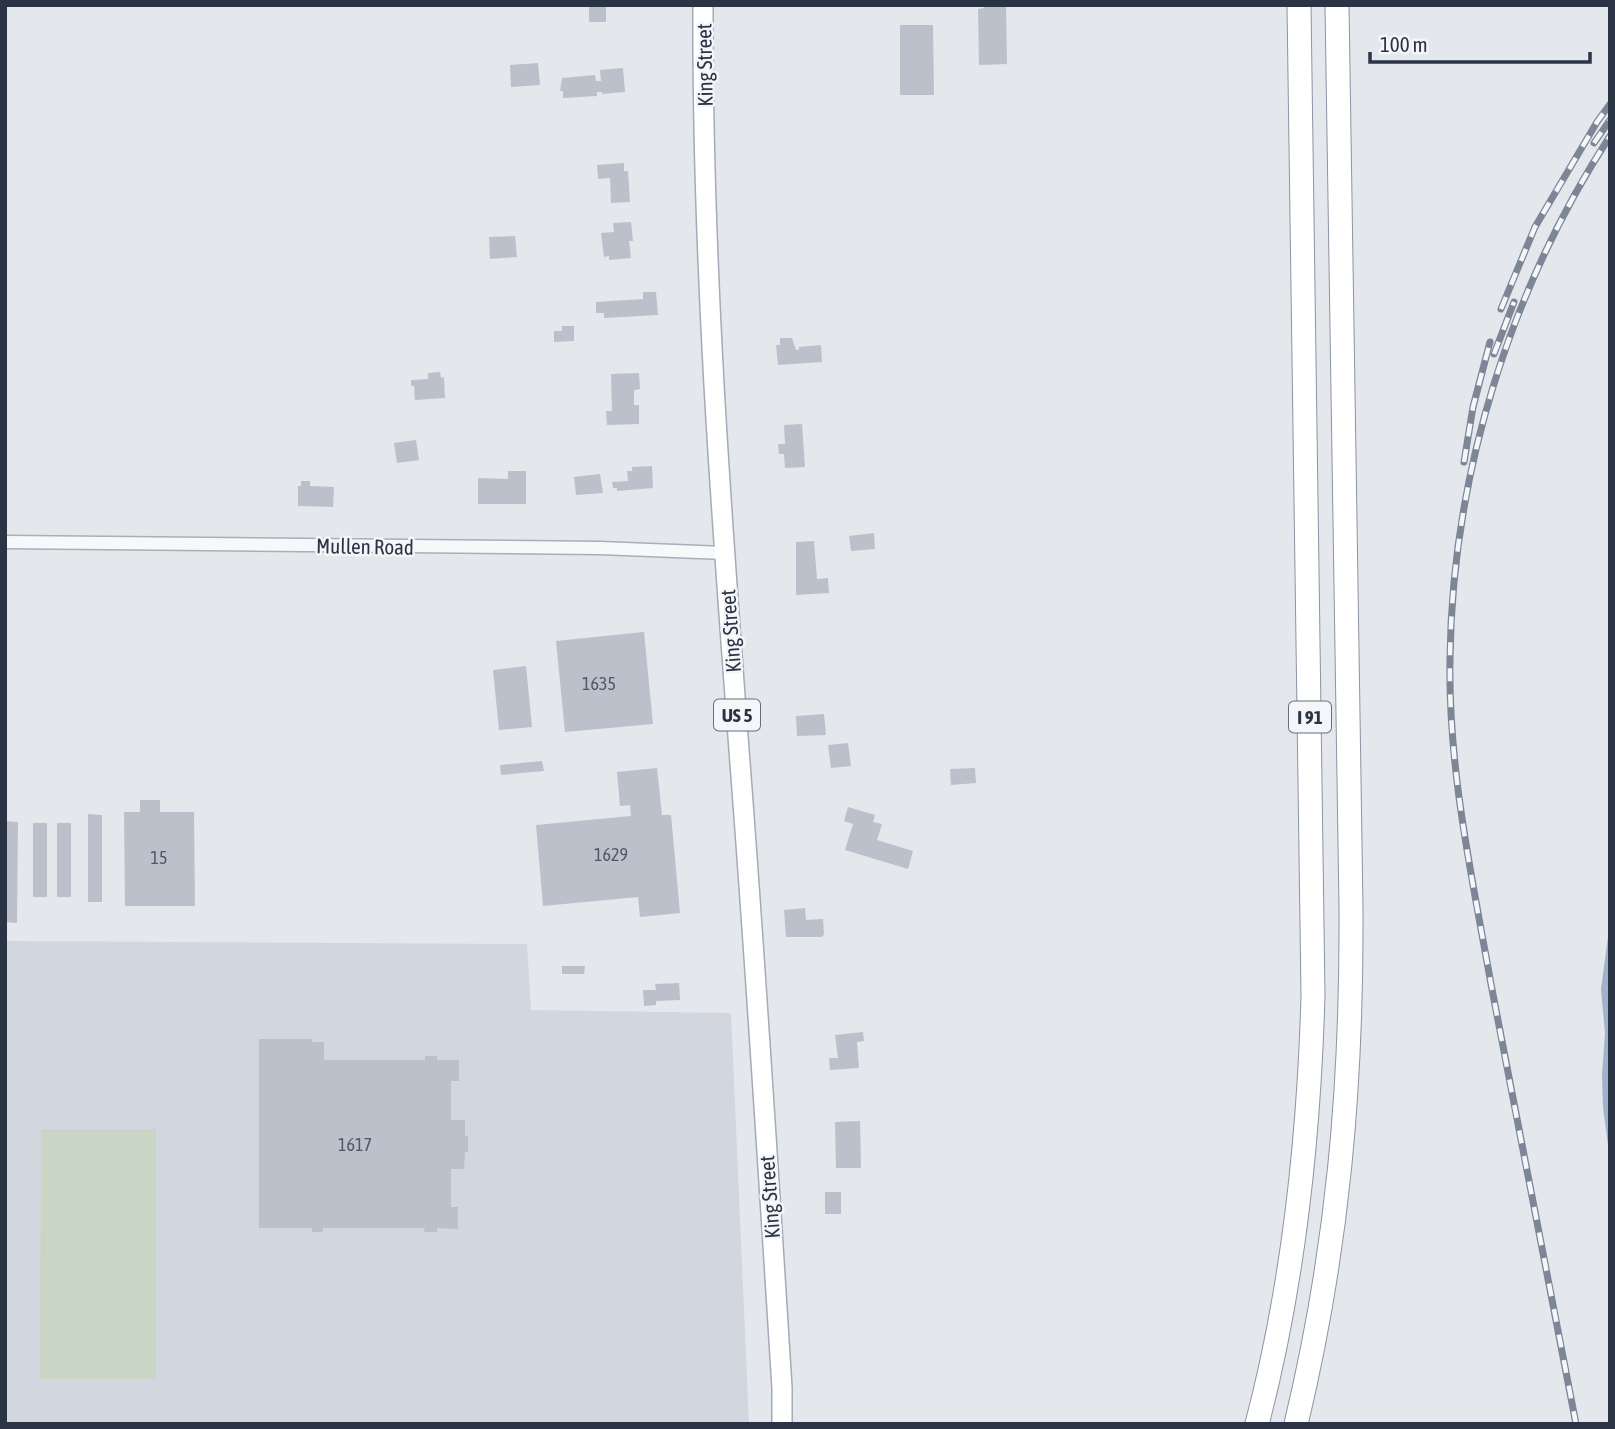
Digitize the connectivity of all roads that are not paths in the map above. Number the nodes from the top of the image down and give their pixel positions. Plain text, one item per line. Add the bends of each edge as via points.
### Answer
1 (703, 5) edge
2 (1299, 5) edge
3 (1337, 5) edge
4 (5, 542) edge
5 (724, 553) junction
6 (782, 1424) edge
7 (1257, 1424) edge
8 (1296, 1424) edge

1 - 5 main road, King Street / US 5 via 709,278
2 - 7 highway, I 91 via 1313,995 1297,1214 1282,1314
3 - 8 highway, I 91 via 1351,1023 1335,1224
4 - 5 street, Mullen Road
5 - 6 main road, King Street / US 5

